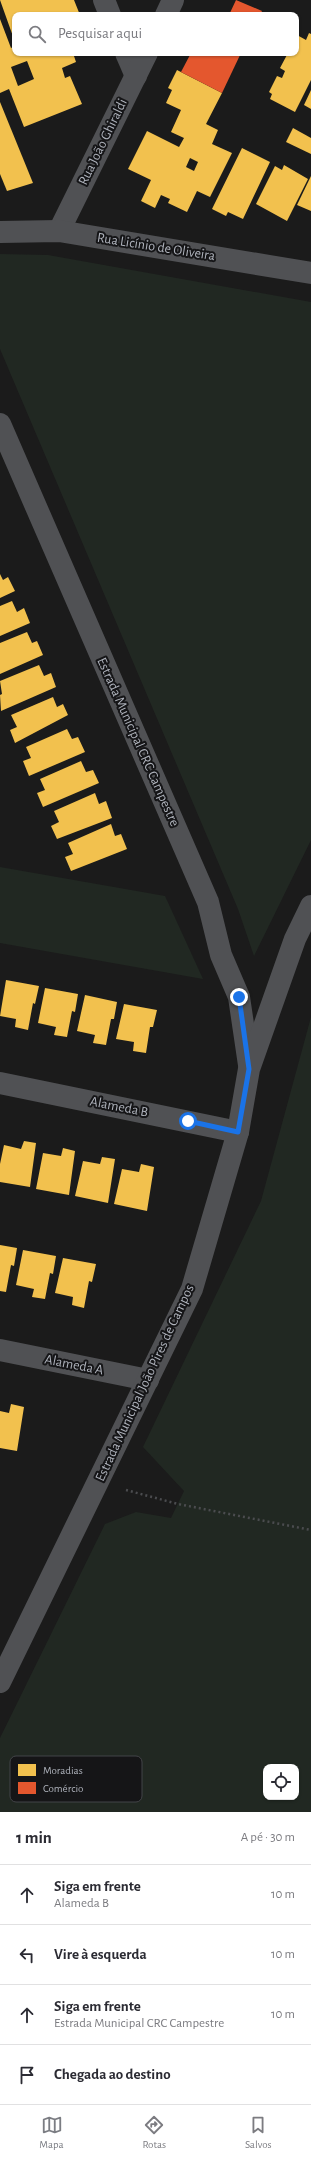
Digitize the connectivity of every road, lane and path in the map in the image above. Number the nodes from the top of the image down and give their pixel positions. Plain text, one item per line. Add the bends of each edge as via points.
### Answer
1 (104, 0) edge
2 (173, 0) edge
3 (109, 12) edge
4 (167, 12) edge
5 (127, 56) edge
6 (146, 56) edge
7 (136, 76) junction
8 (59, 231) junction
9 (0, 232) edge
10 (311, 273) edge
11 (0, 424) edge
12 (311, 906) edge
13 (249, 1069) junction
14 (0, 1083) edge
15 (238, 1132) junction
16 (0, 1350) edge
17 (148, 1380) junction
18 (99, 1481) junction
19 (311, 1530) edge
20 (0, 1682) edge

1 - 3 street
2 - 4 street
5 - 7 street
6 - 7 street, Rua João Ghiraldi
7 - 8 street, Rua João Ghiraldi
8 - 9 street, Rua Licínio de Oliveira
8 - 10 street, Rua Licínio de Oliveira
11 - 13 street, Estrada Municipal CRC Campestre via 208,902 221,955 239,997
12 - 13 street via 295,939
13 - 15 street, Estrada Municipal João Pires de Campos
14 - 15 street, Alameda B
15 - 17 street, Estrada Municipal João Pires de Campos via 192,1289
16 - 17 street, Alameda A
17 - 18 street, Estrada Municipal João Pires de Campos
18 - 19 path via 178,1504
18 - 20 street, Estrada Municipal João Pires de Campos

